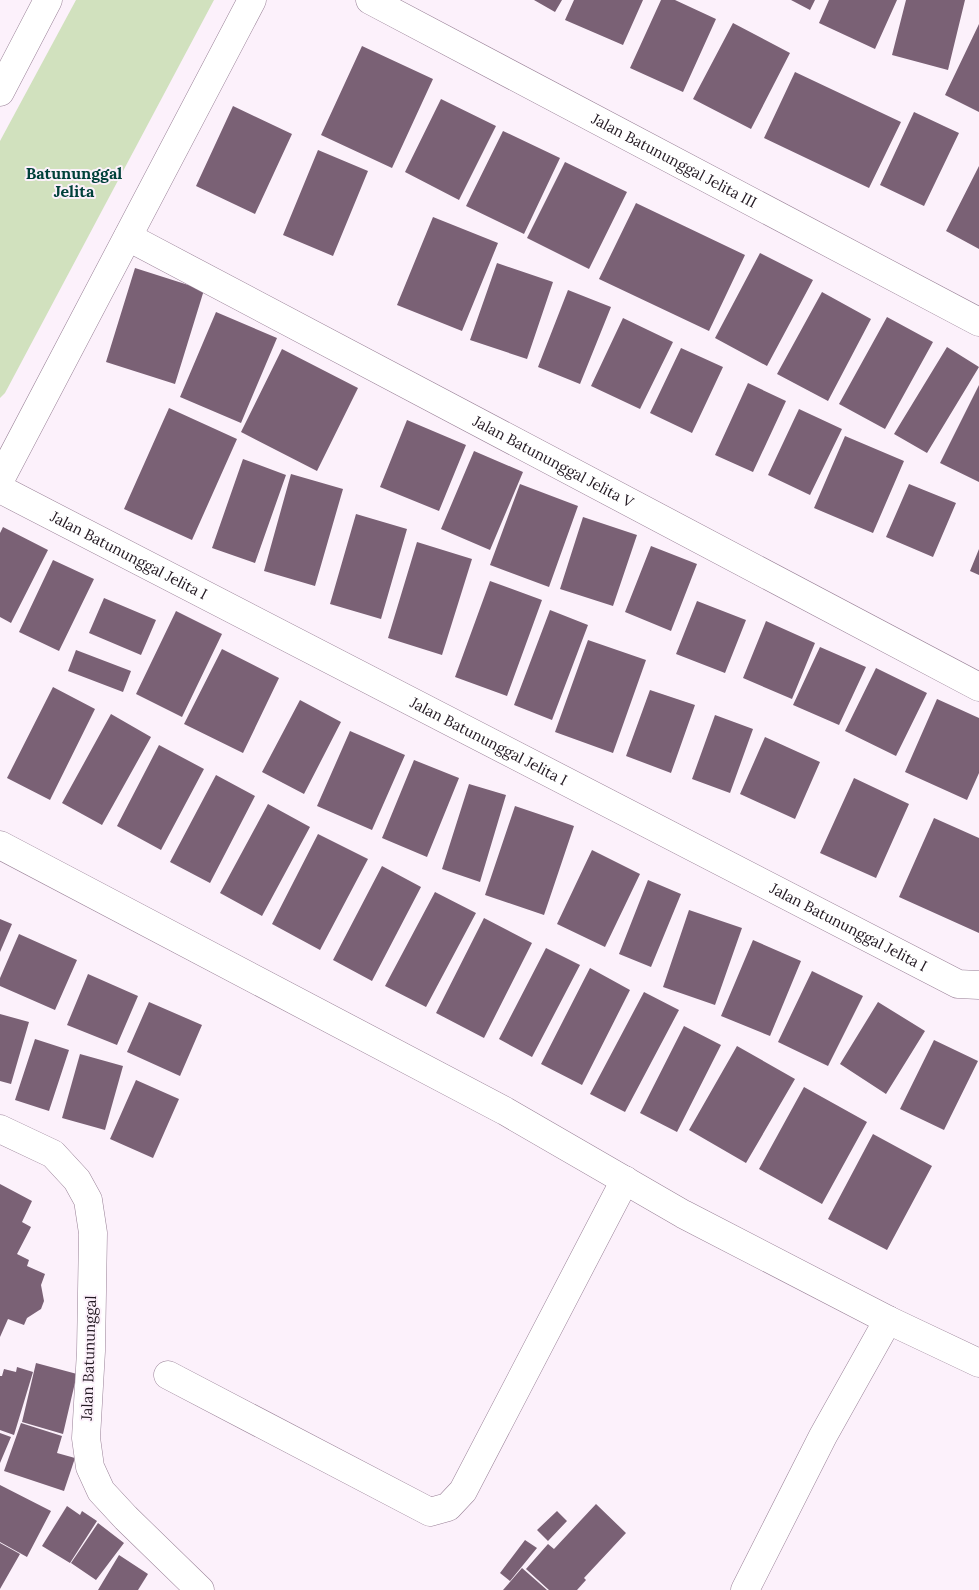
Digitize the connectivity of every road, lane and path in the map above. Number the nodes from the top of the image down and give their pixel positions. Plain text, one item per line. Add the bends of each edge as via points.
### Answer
1 (48, 0) edge
2 (252, 0) edge
3 (370, 0) edge
4 (0, 92) edge
5 (128, 237) junction
6 (979, 322) edge
7 (0, 480) edge
8 (0, 489) edge
9 (979, 687) edge
10 (0, 845) edge
11 (979, 985) edge
12 (0, 1129) edge
13 (625, 1180) junction
14 (888, 1320) junction
15 (979, 1364) edge
16 (168, 1375) dead end
17 (200, 1590) edge
18 (745, 1590) edge

1 - 4 street
2 - 5 street
3 - 6 street, Jalan Batununggal Jelita III
5 - 7 street
5 - 9 street, Jalan Batununggal Jelita V
8 - 11 street, Jalan Batununggal Jelita I via 958,984
10 - 13 street via 505,1111
12 - 17 street, Jalan Batununggal via 53,1154 77,1180 88,1200 92,1233 86,1438 90,1466 102,1491
13 - 14 street via 683,1214
13 - 16 street via 463,1490 448,1507 430,1512
14 - 15 street
14 - 18 street

